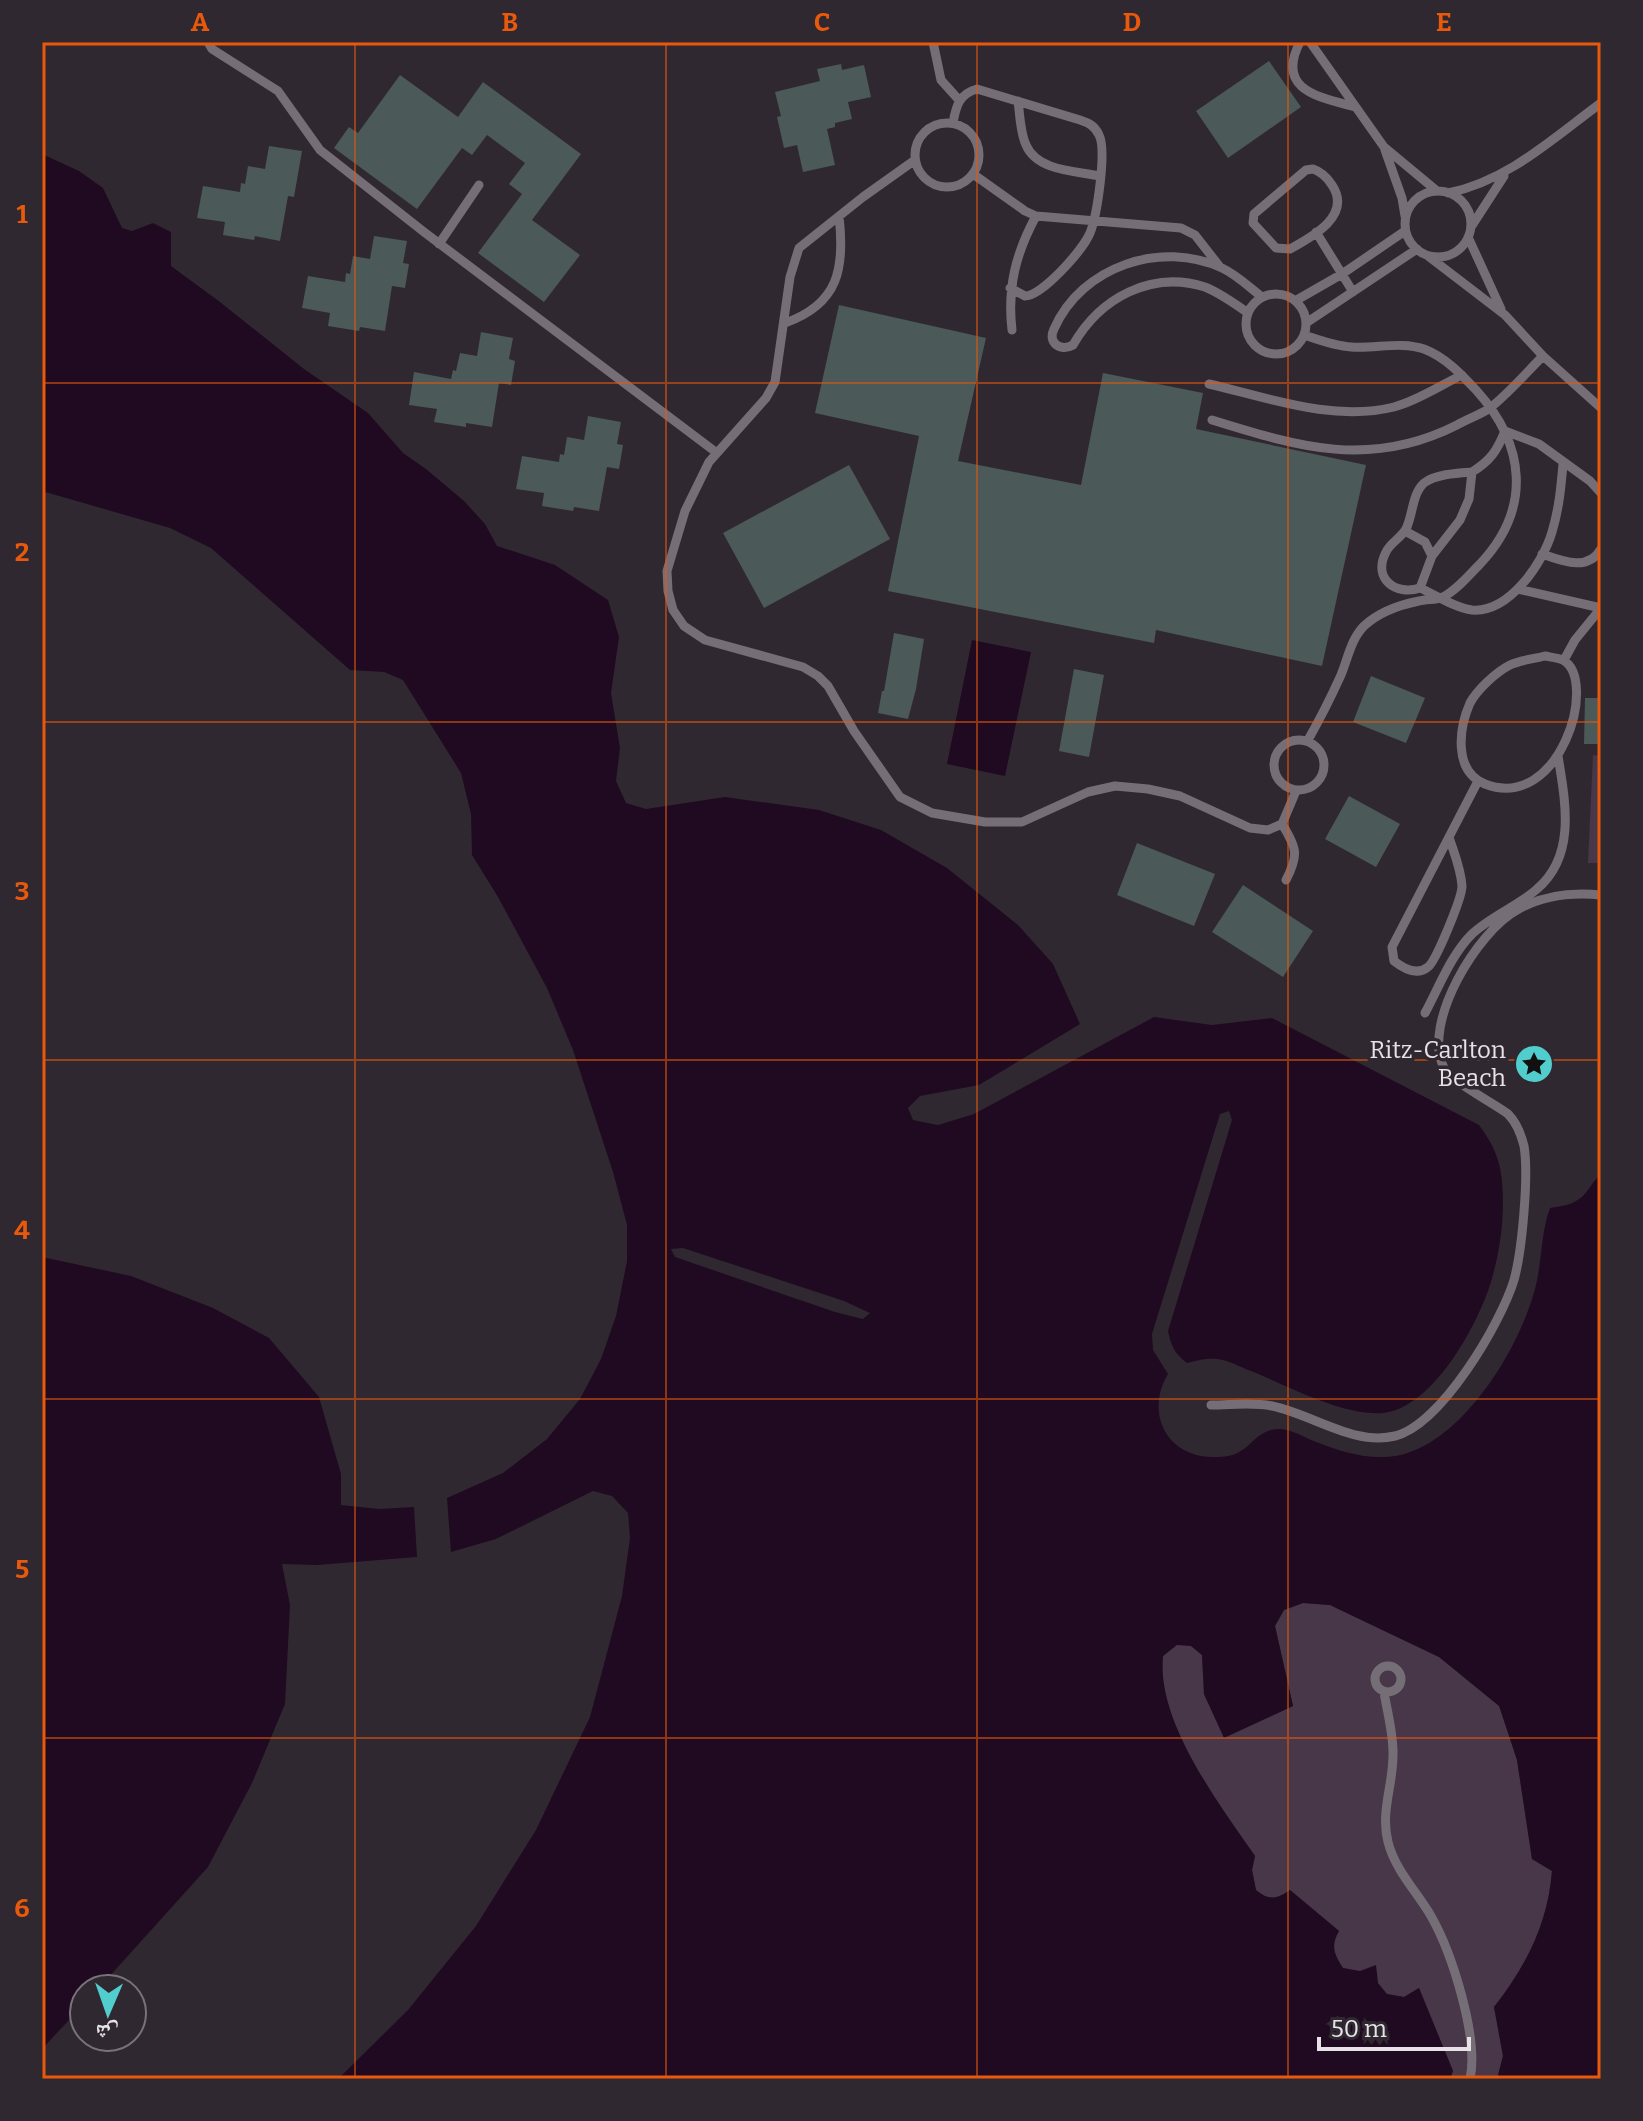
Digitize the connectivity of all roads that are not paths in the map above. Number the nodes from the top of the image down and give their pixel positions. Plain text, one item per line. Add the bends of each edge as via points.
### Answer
1 (208, 42) edge
2 (933, 42) edge
3 (1300, 42) edge
4 (1310, 42) edge
5 (959, 100) junction
6 (1018, 101) junction
7 (1601, 103) edge
8 (1355, 107) junction
9 (953, 123) junction
10 (1384, 147) junction
11 (915, 160) junction
12 (1509, 170) junction
13 (973, 174) junction
14 (1100, 176) junction
15 (479, 185) dead end
16 (1437, 191) junction
17 (1448, 193) junction
18 (839, 216) junction
19 (1036, 216) junction
20 (1405, 217) junction
21 (1094, 221) junction
22 (1405, 231) junction
23 (1316, 232) junction
24 (1469, 232) junction
25 (439, 244) junction
26 (1417, 249) junction
27 (1428, 256) junction
28 (1220, 267) junction
29 (1342, 274) junction
30 (1010, 288) junction
31 (1353, 292) junction
32 (1262, 297) junction
33 (1295, 301) junction
34 (1248, 313) junction
35 (1505, 315) junction
36 (785, 323) junction
37 (1306, 323) junction
38 (1012, 330) dead end
39 (1304, 335) junction
40 (1543, 356) junction
41 (1462, 375) junction
42 (1209, 384) dead end
43 (1489, 408) junction
44 (1601, 408) edge
45 (1212, 420) dead end
46 (1505, 431) junction
47 (717, 453) junction
48 (1563, 464) junction
49 (1472, 472) junction
50 (1601, 493) edge
51 (1405, 531) junction
52 (1601, 549) edge
53 (1542, 554) junction
54 (1432, 556) junction
55 (1420, 588) junction
56 (1518, 589) junction
57 (1442, 597) junction
58 (1601, 608) edge
59 (1564, 660) junction
60 (1308, 740) junction
61 (1558, 756) junction
62 (1478, 781) junction
63 (1296, 791) junction
64 (1282, 824) junction
65 (1449, 837) junction
66 (1286, 880) dead end
67 (1540, 887) junction
68 (1601, 895) edge
69 (1545, 898) junction
70 (1437, 990) junction
71 (1451, 995) junction
72 (1425, 1013) dead end
73 (1211, 1405) dead end
74 (1384, 1692) dead end
75 (1470, 2079) edge

1 - 25 lane via 278,91 320,150
2 - 5 lane via 941,80
3 - 8 lane via 1292,62 1300,86
4 - 8 lane
5 - 6 lane via 977,89
5 - 9 lane
6 - 14 lane via 1025,144 1032,155 1042,163
6 - 14 lane via 1091,124 1102,143
7 - 12 lane
8 - 10 lane
9 - 11 lane via 924,132
9 - 13 lane via 977,143 979,159
10 - 16 lane
10 - 20 lane
11 - 13 lane via 920,174 932,184 962,184
11 - 18 lane
12 - 17 lane
12 - 24 lane
13 - 19 lane
14 - 21 lane
15 - 25 lane
16 - 17 lane
16 - 20 lane via 1417,198
17 - 24 lane via 1465,206
18 - 36 lane via 799,248
18 - 36 lane via 841,262 827,298
19 - 21 lane
19 - 30 lane via 1019,251
20 - 22 lane
21 - 28 lane via 1181,228 1195,235
21 - 30 lane via 1084,245 1038,293 1025,296
22 - 26 lane
22 - 29 lane
23 - 23 lane via 1283,250 1270,243 1252,218 1313,169 1326,177 1339,205 1336,215
23 - 29 lane
24 - 27 lane via 1452,254
24 - 35 lane
25 - 47 lane
26 - 27 lane
26 - 31 lane
27 - 35 lane
28 - 32 lane
28 - 34 lane via 1164,256 1120,265 1081,291 1054,327 1053,342 1059,347 1073,345 1101,309 1144,285 1167,282 1206,288
29 - 31 lane
29 - 33 lane
30 - 38 lane
31 - 37 lane
32 - 33 lane via 1275,294
32 - 34 lane
33 - 37 lane
34 - 39 lane via 1248,337 1260,350 1285,352
35 - 40 lane
36 - 47 lane via 775,382
37 - 39 lane
39 - 41 lane via 1351,347 1422,348
40 - 43 lane
40 - 44 lane
41 - 42 lane via 1397,406 1360,413 1322,410
41 - 43 lane
43 - 45 lane via 1405,444 1343,451 1289,444
43 - 46 lane
46 - 48 lane via 1539,444
46 - 49 lane via 1497,452
46 - 57 lane via 1515,454 1512,510 1487,557
47 - 64 lane via 685,511 667,571 673,610 684,626 705,640 803,667 818,676 900,797 932,813 1004,823 1022,822 1088,792 1115,786 1180,796 1250,828 1268,830
48 - 50 lane
48 - 53 lane via 1560,502
49 - 51 lane via 1425,482
49 - 54 lane via 1460,520
51 - 54 lane via 1425,542
51 - 55 lane via 1386,551 1384,578 1407,592
52 - 53 lane via 1592,561 1580,563
53 - 56 lane
54 - 55 lane
55 - 57 lane
56 - 57 lane via 1485,610 1469,610
56 - 58 lane
57 - 60 lane via 1396,607 1362,627
58 - 59 lane
59 - 61 lane via 1573,671 1576,691 1573,717
59 - 62 lane via 1545,656 1509,665 1471,701 1461,748 1467,771
60 - 63 lane via 1320,749 1325,763 1322,778
60 - 63 lane via 1284,743 1273,765 1276,777
61 - 62 lane via 1538,778 1521,787 1498,789
61 - 67 lane via 1566,833
62 - 65 lane
63 - 64 lane
64 - 66 lane via 1296,861
65 - 65 lane via 1392,947 1394,961 1404,969 1419,972 1430,966 1460,900 1459,867
67 - 69 lane
67 - 70 lane via 1473,933
68 - 69 lane
69 - 71 lane via 1518,909 1492,930
70 - 71 lane
70 - 72 lane
71 - 73 lane via 1440,1030 1442,1064 1448,1075 1508,1114 1524,1149 1515,1277 1485,1342 1428,1416 1395,1436 1346,1431 1270,1405
74 - 75 lane via 1393,1750 1384,1827 1403,1874 1443,1940 1472,2041

